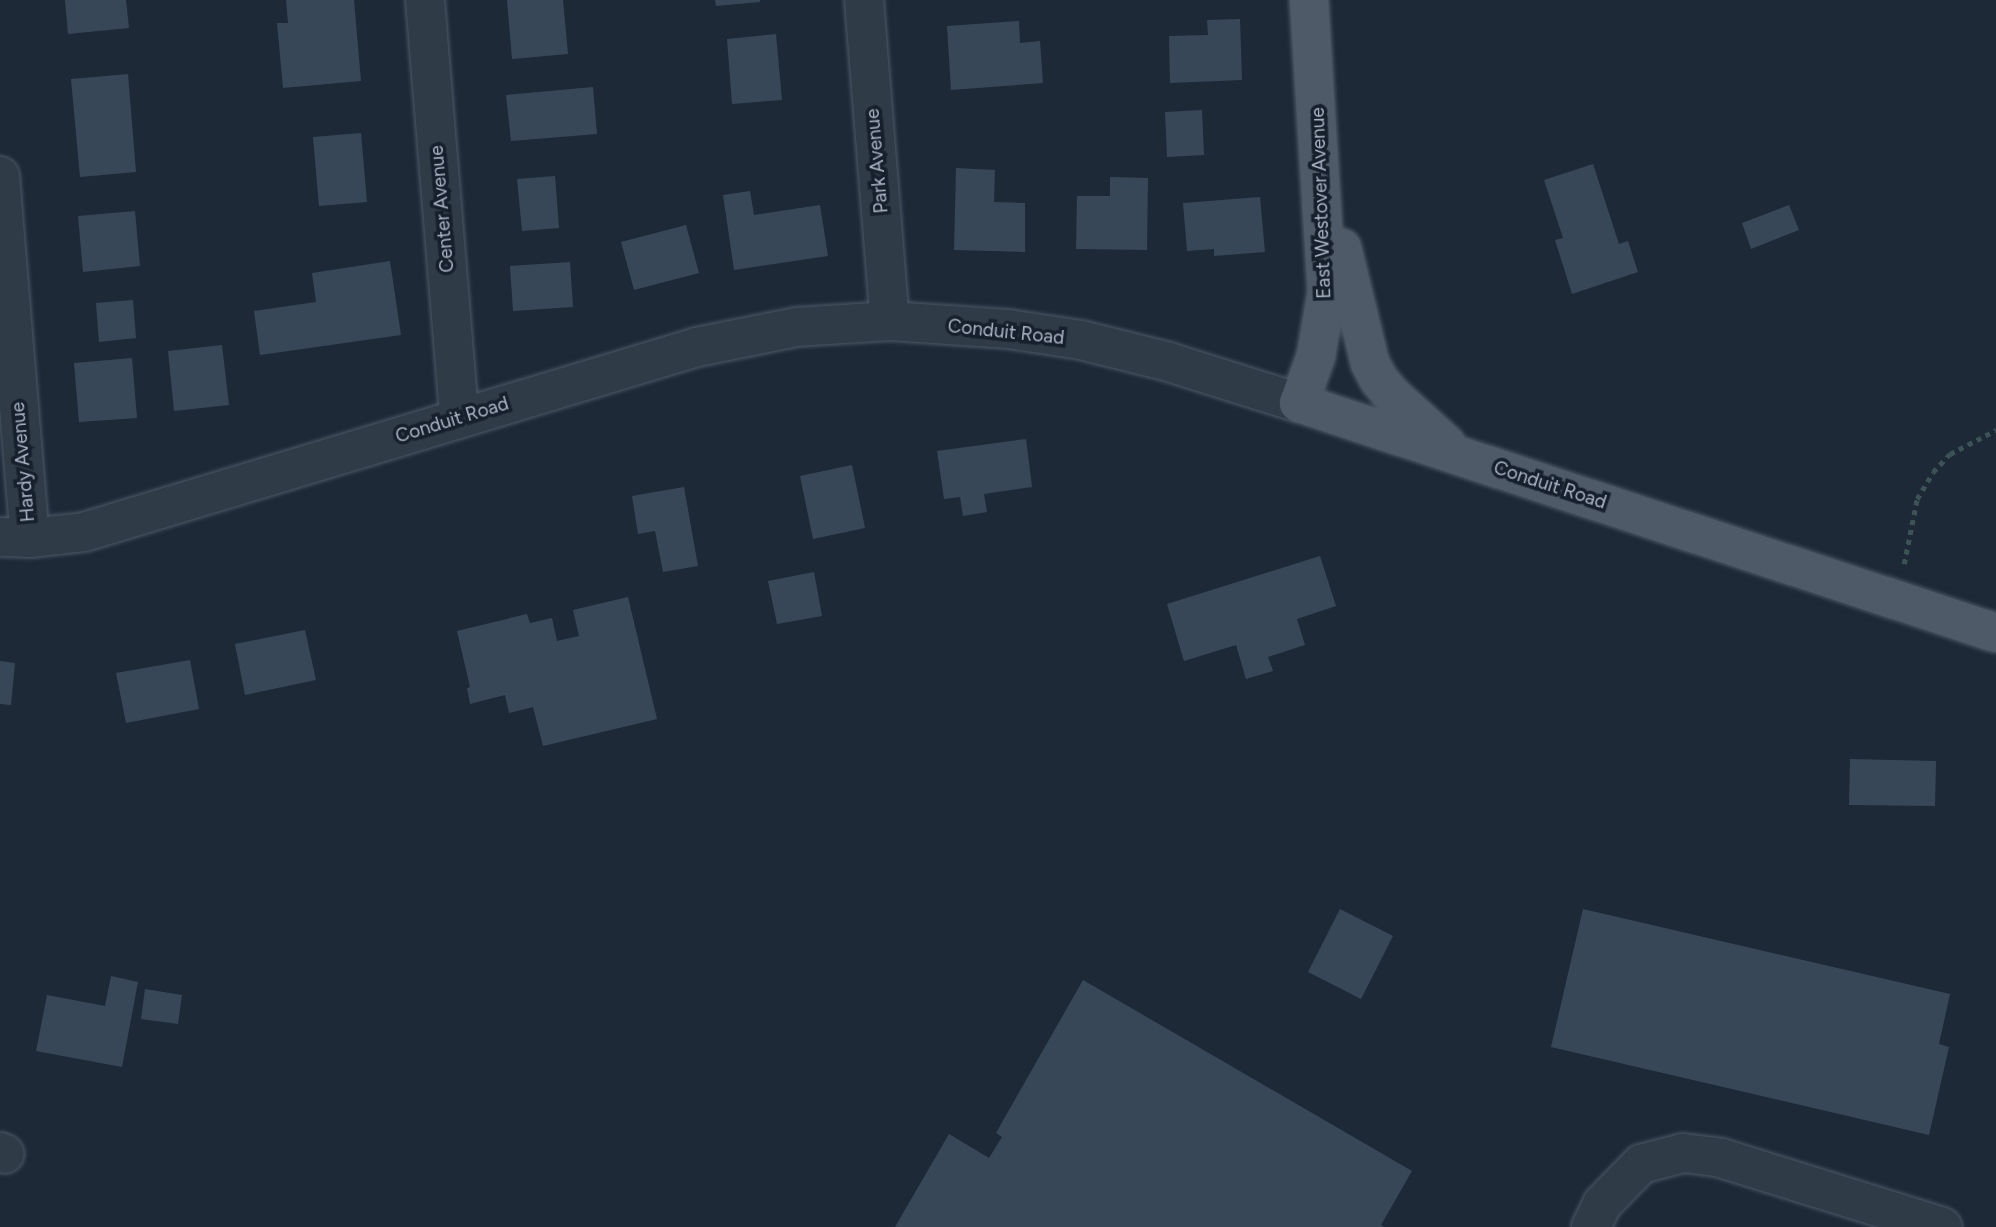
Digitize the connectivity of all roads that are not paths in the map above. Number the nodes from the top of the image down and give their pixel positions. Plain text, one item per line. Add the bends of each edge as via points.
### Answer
1 (425, 0) edge
2 (864, 0) edge
3 (1309, 0) edge
4 (1321, 160) junction
5 (0, 176) edge
6 (890, 321) junction
7 (1299, 403) junction
8 (459, 418) junction
9 (1458, 455) junction
10 (15, 538) edge
11 (1996, 633) edge
12 (1591, 1227) edge
13 (1943, 1227) edge

1 - 8 street, Center Avenue
2 - 6 street, Park Avenue
3 - 4 main road, East Westover Avenue
4 - 7 main road, East Westover Avenue via 1328,291 1316,356
4 - 9 main road via 1370,363 1393,397
5 - 10 street, Hardy Avenue
6 - 7 street, Conduit Road via 1080,340
6 - 8 street, Conduit Road via 796,327 697,347
7 - 9 main road, Conduit Road
8 - 10 street, Conduit Road via 84,532
9 - 11 main road, Conduit Road
12 - 13 street via 1602,1204 1641,1164 1683,1153 1721,1158

